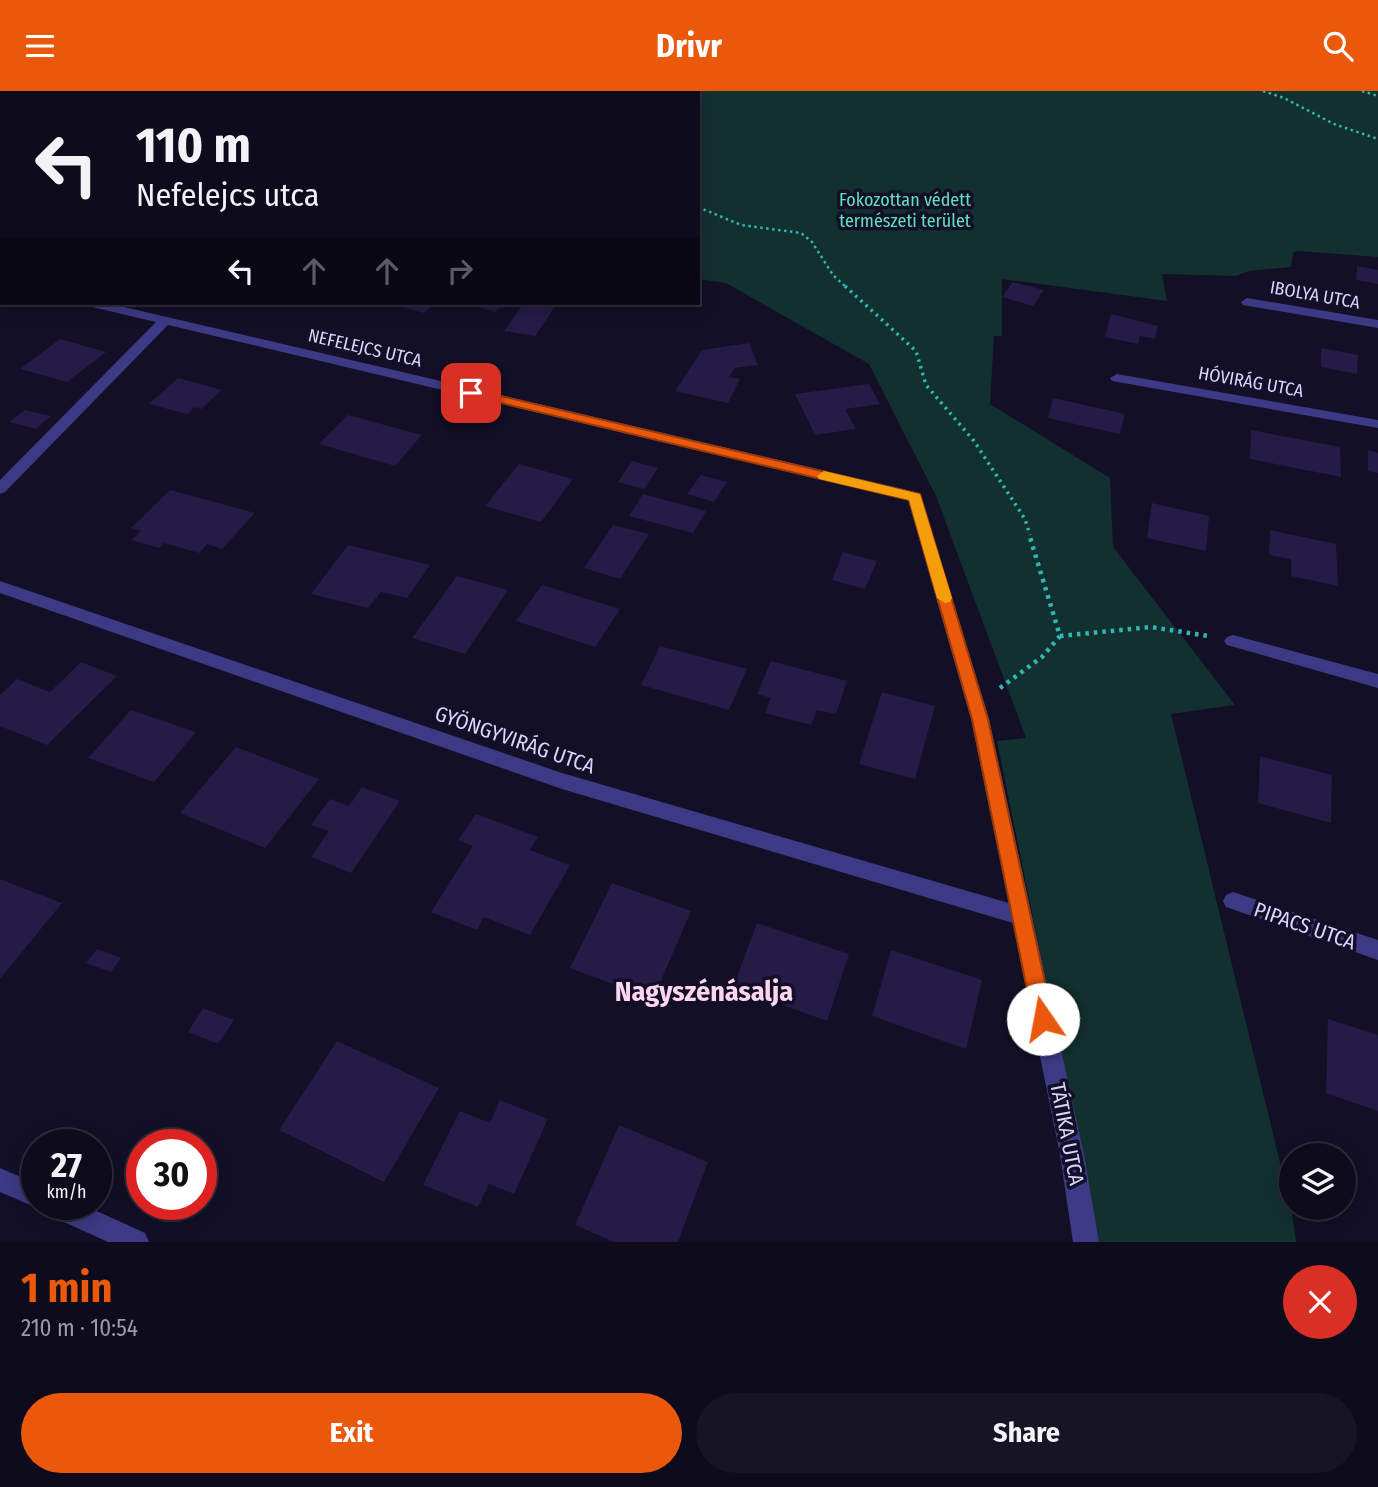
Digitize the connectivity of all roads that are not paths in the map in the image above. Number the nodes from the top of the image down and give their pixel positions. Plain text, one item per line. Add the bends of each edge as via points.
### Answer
1 (1247, 302) dead end
2 (101, 305) edge
3 (165, 320) junction
4 (1378, 324) edge
5 (1117, 378) dead end
6 (1378, 424) edge
7 (0, 489) edge
8 (915, 497) joint
9 (0, 587) edge
10 (1233, 641) road end
11 (1378, 681) edge
12 (1233, 901) dead end
13 (1021, 916) junction
14 (1378, 950) edge
15 (0, 1180) edge
16 (21, 1189) edge
17 (88, 1220) edge
18 (136, 1242) edge
19 (1086, 1242) edge

1 - 4 street, IBOLYA UTCA
2 - 3 street, NEFELEJCS UTCA
3 - 7 street
3 - 8 street, NEFELEJCS UTCA
5 - 6 street, HÓVIRÁG UTCA
8 - 13 street, TÁTIKA UTCA via 975,705
9 - 13 street, GYÖNGYVIRÁG UTCA via 562,781
10 - 11 street
12 - 14 street, PIPACS UTCA
13 - 19 street, TÁTIKA UTCA
15 - 16 street
17 - 18 street

